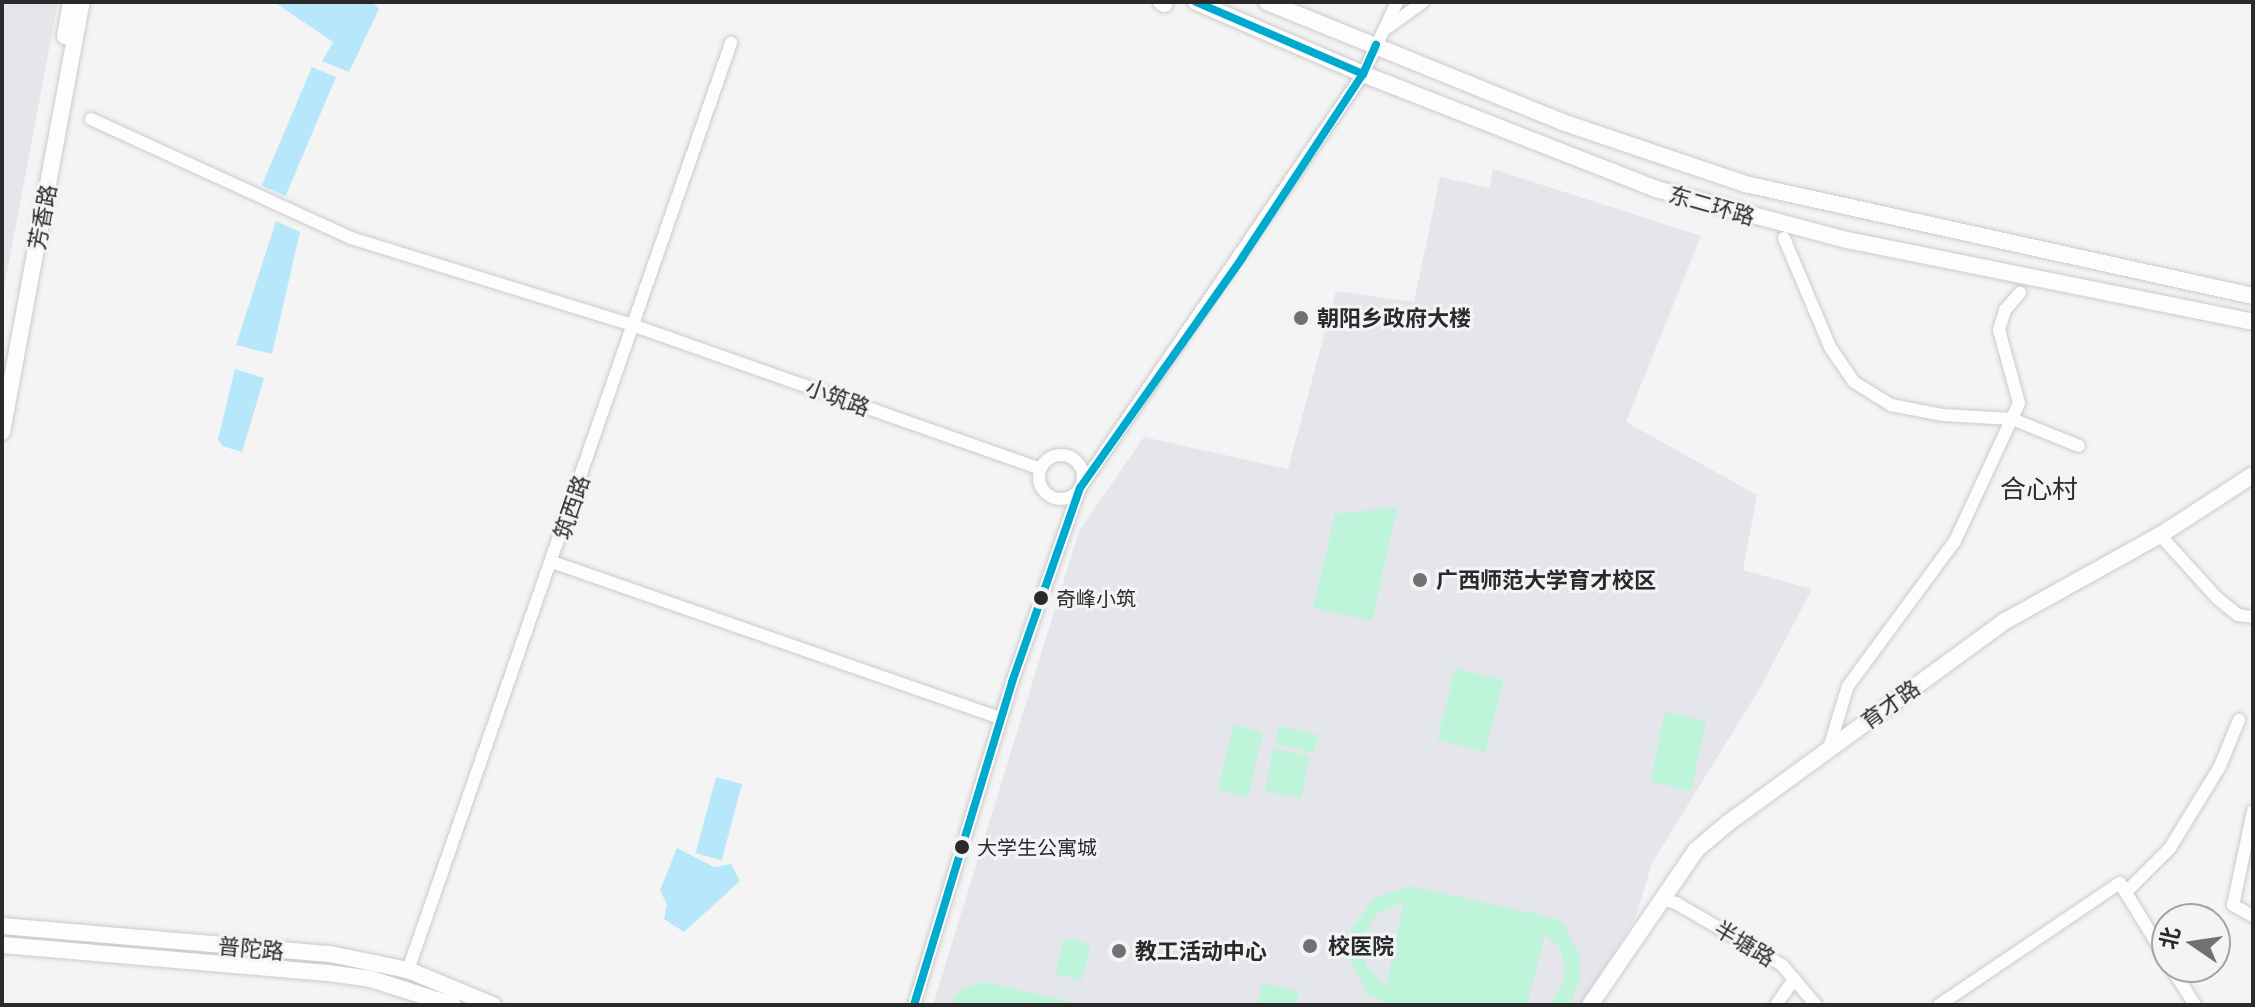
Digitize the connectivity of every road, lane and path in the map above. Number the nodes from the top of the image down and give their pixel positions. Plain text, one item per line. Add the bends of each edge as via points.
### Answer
1 (71, 2) edge
2 (82, 2) edge
3 (1196, 2) edge
4 (1267, 2) edge
5 (1397, 2) edge
6 (1423, 2) edge
7 (1384, 29) junction
8 (731, 43) dead end
9 (1376, 45) junction
10 (1363, 74) junction
11 (91, 119) dead end
12 (1784, 238) dead end
13 (2020, 293) dead end
14 (2253, 296) edge
15 (2253, 322) edge
16 (635, 326) junction
17 (2, 376) edge
18 (2012, 419) junction
19 (2, 432) edge
20 (2079, 446) dead end
21 (1040, 469) junction
22 (2253, 475) edge
23 (1080, 488) junction
24 (2160, 535) junction
25 (552, 562) junction
26 (2253, 617) edge
27 (1001, 718) junction
28 (2239, 720) dead end
29 (1829, 748) junction
30 (2253, 811) edge
31 (2123, 888) junction
32 (1661, 899) junction
33 (2253, 916) edge
34 (2, 926) edge
35 (2151, 934) edge
36 (2, 945) edge
37 (408, 970) junction
38 (1794, 979) junction
39 (2181, 983) edge
40 (453, 1005) edge
41 (493, 1005) edge
42 (914, 1005) edge
43 (1590, 1005) edge
44 (1776, 1005) edge
45 (1816, 1005) edge
46 (1939, 1005) edge
47 (2195, 1005) edge

1 - 17 main road, 芳香路
2 - 19 main road, 芳香路
3 - 10 main road, 东二环路
4 - 9 main road, 东二环路
5 - 7 street
6 - 7 street
7 - 9 street
8 - 16 street, 筑西路
9 - 10 street
9 - 14 main road, 东二环路 via 1562,122 1745,184
10 - 15 main road, 东二环路 via 1656,189 1762,220
10 - 23 street
11 - 16 street, 小筑路 via 351,238
12 - 18 street via 1830,347 1854,382 1891,405
13 - 18 street via 1999,330 2019,403
16 - 21 street, 小筑路
16 - 25 street, 筑西路
18 - 20 street
18 - 29 street via 1955,541 1848,686
21 - 23 street via 1039,484 1048,495 1069,498
21 - 23 street via 1049,458 1070,457 1080,467
22 - 24 main road, 育才路
23 - 27 street
24 - 26 street via 2217,598 2238,615
24 - 29 main road, 育才路 via 2005,621
25 - 27 street
25 - 37 street, 筑西路
27 - 42 street
28 - 31 street via 2220,766 2170,848
29 - 32 main road, 育才路 via 1712,836
30 - 33 street via 2233,905
31 - 35 street
31 - 46 street
32 - 38 street, 半塘路 via 1782,965
32 - 43 main road, 育才路
34 - 37 main road, 普陀路 via 330,954
36 - 40 main road, 普陀路 via 328,973 371,979
37 - 41 main road, 普陀路
38 - 44 street
38 - 45 street, 半塘路
39 - 47 street

